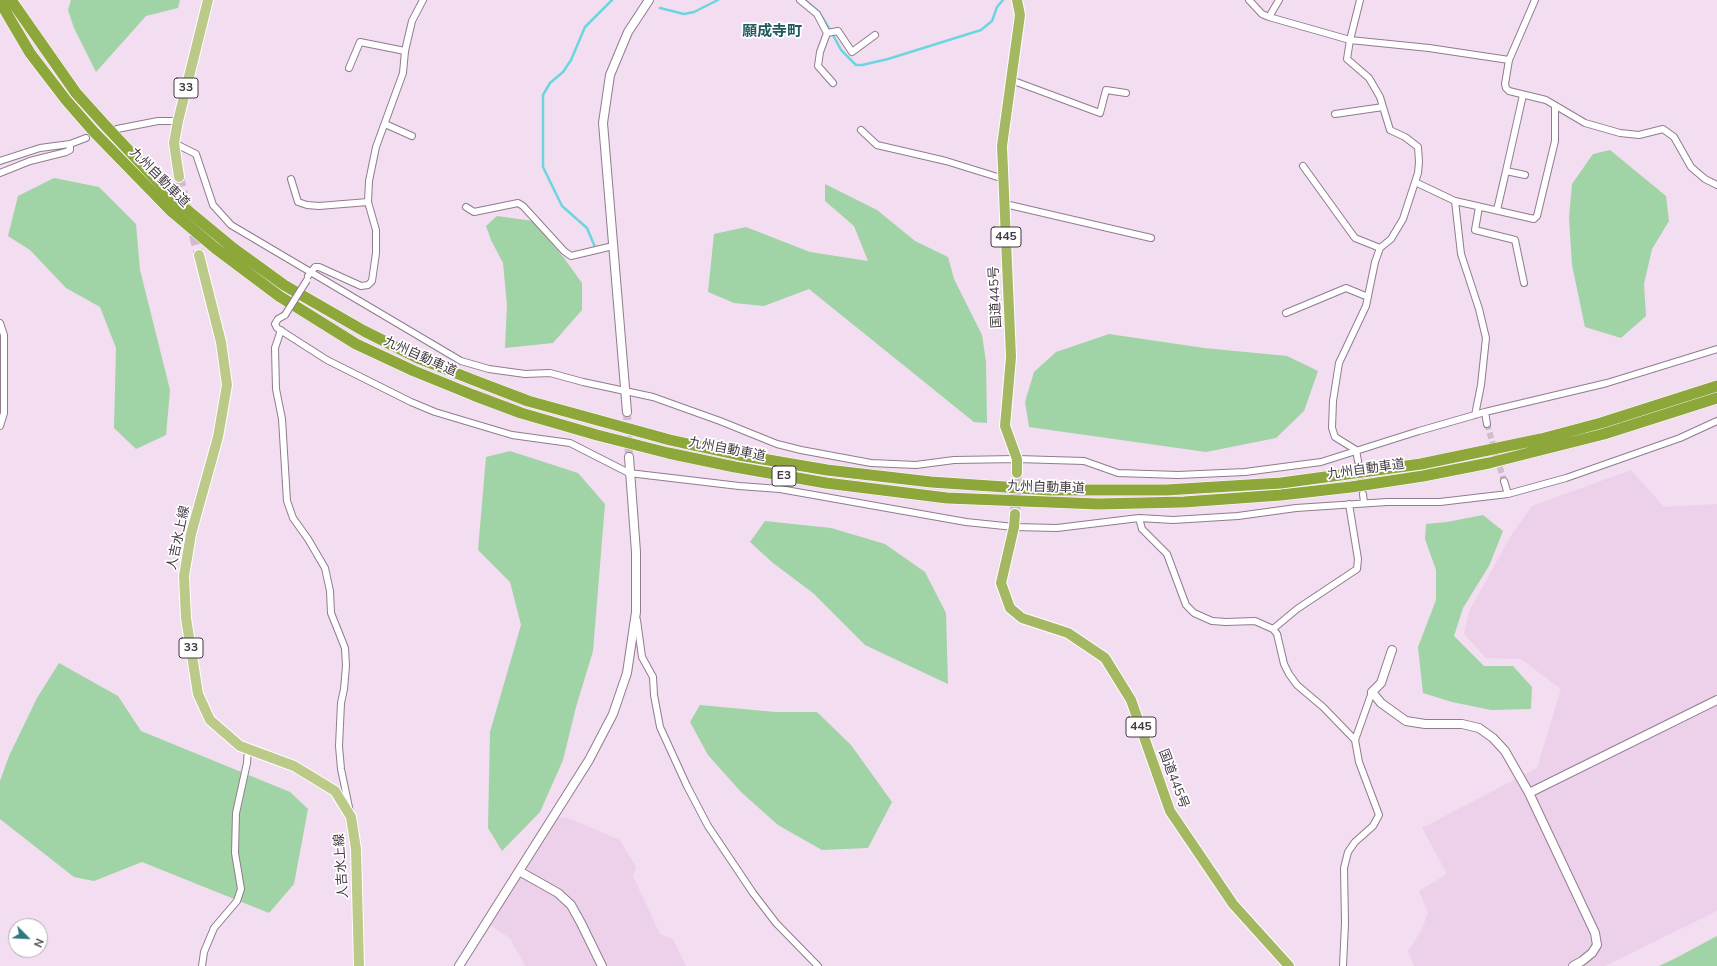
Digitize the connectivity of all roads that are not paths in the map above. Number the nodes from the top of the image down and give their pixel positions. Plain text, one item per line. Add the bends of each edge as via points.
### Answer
1 (208, 0) edge
2 (423, 0) edge
3 (649, 0) edge
4 (800, 0) edge
5 (1017, 0) edge
6 (1249, 0) edge
7 (1278, 0) edge
8 (1360, 0) edge
9 (1535, 0) edge
10 (4, 2) edge
11 (1269, 16) junction
12 (827, 33) junction
13 (875, 35) dead end
14 (1350, 40) junction
15 (405, 51) junction
16 (1509, 60) junction
17 (349, 68) dead end
18 (1010, 80) junction
19 (833, 83) dead end
20 (1126, 93) dead end
21 (1523, 95) junction
22 (1383, 107) junction
23 (1555, 107) junction
24 (1335, 114) dead end
25 (178, 121) junction
26 (385, 124) junction
27 (117, 129) dead end
28 (861, 130) dead end
29 (412, 136) dead end
30 (86, 138) dead end
31 (174, 143) junction
32 (70, 144) junction
33 (0, 161) edge
34 (1303, 166) dead end
35 (1506, 172) junction
36 (0, 173) edge
37 (1525, 175) dead end
38 (179, 177) tunnel mouth
39 (291, 179) dead end
40 (1004, 179) junction
41 (1415, 182) junction
42 (1717, 185) edge
43 (1455, 201) junction
44 (368, 202) junction
45 (1005, 204) junction
46 (1479, 206) junction
47 (466, 207) dead end
48 (1497, 210) junction
49 (1151, 238) dead end
50 (613, 246) junction
51 (1380, 248) junction
52 (199, 256) tunnel mouth
53 (310, 273) junction
54 (1524, 284) dead end
55 (1368, 297) junction
56 (1286, 313) dead end
57 (0, 323) edge
58 (281, 330) junction
59 (1717, 349) edge
60 (1717, 386) edge
61 (626, 391) junction
62 (1717, 398) edge
63 (627, 412) tunnel mouth
64 (1485, 412) junction
65 (1476, 415) junction
66 (1717, 421) edge
67 (1487, 424) tunnel mouth
68 (0, 426) edge
69 (1356, 450) junction
70 (629, 457) tunnel mouth
71 (1017, 459) junction
72 (1358, 461) tunnel mouth
73 (629, 473) junction
74 (1016, 473) tunnel mouth
75 (1504, 481) tunnel mouth
76 (1363, 494) tunnel mouth
77 (1508, 494) junction
78 (1364, 503) junction
79 (1349, 504) junction
80 (1015, 514) tunnel mouth
81 (1139, 518) junction
82 (1014, 527) junction
83 (636, 612) junction
84 (1273, 629) junction
85 (1392, 650) dead end
86 (1372, 692) junction
87 (1717, 700) edge
88 (1355, 740) junction
89 (248, 749) junction
90 (1529, 793) junction
91 (351, 817) junction
92 (519, 871) junction
93 (202, 966) edge
94 (359, 966) edge
95 (459, 966) edge
96 (602, 966) edge
97 (818, 966) edge
98 (1289, 966) edge
99 (1343, 966) edge
100 (1573, 966) edge

1 - 25 main road, 33
2 - 15 street via 412,21
3 - 50 street via 628,32 610,75 603,123
4 - 12 street via 817,14
5 - 18 highway, 国道445号 / 445 via 1020,15
6 - 11 street via 1262,14
7 - 11 street
8 - 14 street
9 - 16 street
10 - 60 highway, 九州自動車道 / E3 via 76,93 175,200 284,285 364,331 420,359 528,401 670,440 827,470 931,482 1050,490 1166,490 1281,483 1421,464 1564,433
10 - 62 highway, 九州自動車道 / E3 via 30,53 93,131 170,210 279,296 356,344 473,395 521,413 668,452 826,483 947,498 1098,504 1184,502 1281,495 1423,476 1489,463 1604,434
11 - 14 street
12 - 13 street via 838,31 852,52
12 - 19 street via 818,66
14 - 16 street
14 - 22 street via 1347,59 1369,78
15 - 17 street via 360,42
15 - 26 street via 403,73
16 - 21 street via 1506,88
18 - 20 street via 1100,113 1106,90
18 - 40 highway, 国道445号 / 445 via 1002,146
21 - 23 street via 1546,100
21 - 35 street
22 - 24 street
22 - 41 street via 1390,130 1418,147 1418,173
23 - 42 street via 1585,123 1620,133 1639,135 1663,129 1674,137 1691,167 1704,179
23 - 48 street via 1555,141 1539,213 1534,219
25 - 27 street via 158,121
25 - 31 main road, 33
26 - 29 street
26 - 44 street via 376,147 369,181
28 - 40 street via 877,145 946,161
30 - 32 street
31 - 38 main road, 33
31 - 53 street via 196,154 213,205 231,225
32 - 33 street via 40,148
32 - 36 street via 70,150 66,152 30,161
34 - 51 street via 1355,238
35 - 37 street
35 - 48 street
39 - 44 street via 298,202 307,205
40 - 45 highway, 国道445号 / 445
41 - 43 street
41 - 51 street via 1403,219 1391,239
43 - 46 street
43 - 65 street via 1461,254 1486,338
44 - 53 street via 376,230 374,270 370,284 365,287 319,267 315,267
45 - 49 street
45 - 71 highway, 国道445号 / 445 via 1011,357 1006,426
46 - 48 street
46 - 54 street via 1475,230 1515,240
47 - 50 street via 474,212 518,203 564,252 571,256
50 - 61 street
51 - 55 street via 1374,262
52 - 89 main road, 人吉水上線 / 33 via 221,342 227,385 218,437 191,534 184,576 186,618 198,694 210,720 240,746
53 - 58 street, bridge via 285,315 275,324
53 - 61 street via 461,361 489,369 525,374 550,373
55 - 56 street via 1346,288
55 - 69 street via 1339,362 1333,400 1332,428 1335,437
57 - 68 street via 4,335 4,413
58 - 73 street via 327,360 435,412 512,435 570,443
58 - 91 street via 275,348 276,389 282,419 287,501 294,518 325,568 331,614 344,648 346,666 339,746
59 - 64 street via 1607,383
61 - 63 street
61 - 71 street via 653,397 777,444 863,461 916,465 954,460
64 - 65 street
64 - 67 street
65 - 69 street
66 - 77 street via 1680,438 1574,475
69 - 71 street via 1321,462 1244,472 1178,475 1118,473 1084,461
69 - 72 street
70 - 73 street
71 - 74 highway, 国道445号 / 445
73 - 82 street via 780,489 966,522
73 - 83 street via 636,552
75 - 77 street
76 - 78 street
77 - 78 street via 1440,502
78 - 79 street
79 - 81 street via 1231,517 1173,520
79 - 84 street via 1358,559 1357,569 1297,609
80 - 82 highway, 国道445号 / 445
81 - 82 street via 1057,528
81 - 84 street via 1142,529 1166,554 1186,604 1194,613 1212,621 1255,621
82 - 98 highway, 国道445号 / 445 via 1001,583 1010,608 1022,618 1068,633 1105,658 1131,700 1170,811 1233,904
83 - 92 street via 627,672 613,714 589,760
83 - 97 street via 642,657 653,676 660,727 687,786 708,826 753,893 776,923
84 - 88 street via 1277,634 1284,664 1297,685
85 - 86 street via 1381,683
86 - 88 street
86 - 90 street via 1392,712 1406,721 1462,724 1479,728 1493,738 1504,751
87 - 90 street
88 - 99 street via 1359,762 1379,815 1373,826 1348,852 1344,868
89 - 91 main road, 人吉水上線 / 33 via 294,766 335,791
89 - 93 street via 236,812 234,853 240,889 236,901 214,928 204,952
90 - 100 street via 1595,933 1597,945 1592,953
91 - 94 main road, 人吉水上線 / 33 via 356,849
92 - 95 street
92 - 96 street via 558,893 571,905

